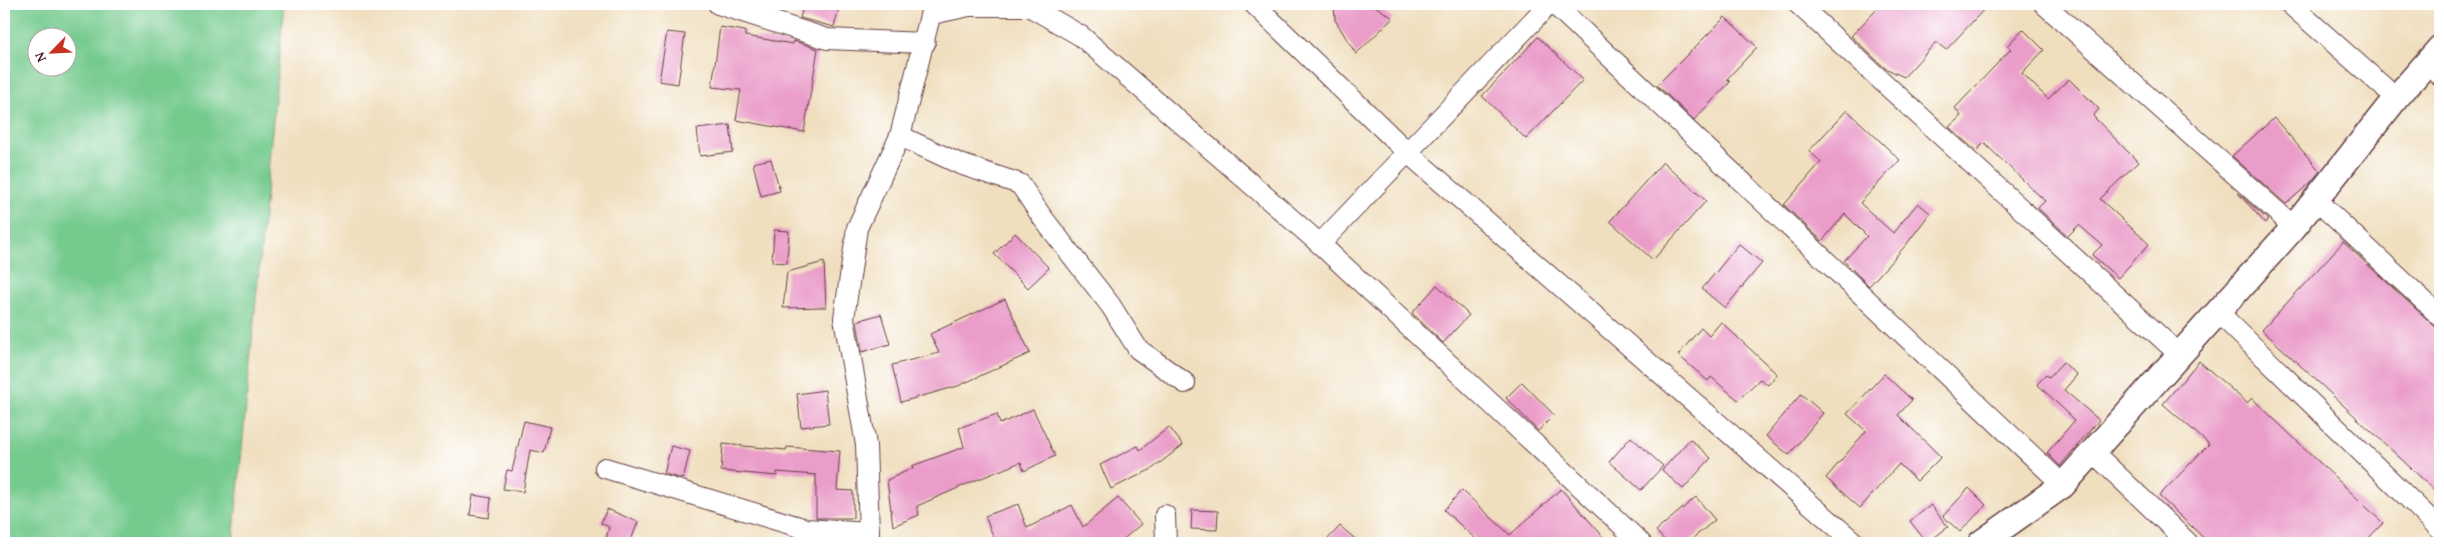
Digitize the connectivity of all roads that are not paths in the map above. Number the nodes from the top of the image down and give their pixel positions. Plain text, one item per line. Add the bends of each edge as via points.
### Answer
1 (718, 4) edge
2 (1254, 4) edge
3 (1549, 4) edge
4 (1554, 4) edge
5 (1798, 4) edge
6 (2044, 4) edge
7 (2290, 4) edge
8 (933, 9) edge
9 (925, 43) junction
10 (2436, 62) edge
11 (2396, 98) junction
12 (900, 136) junction
13 (1407, 152) junction
14 (2316, 200) junction
15 (2294, 228) junction
16 (1320, 244) junction
17 (2219, 313) junction
18 (2440, 316) edge
19 (2181, 356) junction
20 (1185, 383) dead end
21 (2093, 452) junction
22 (605, 468) dead end
23 (2063, 485) junction
24 (1165, 515) dead end
25 (2440, 529) edge
26 (868, 538) edge
27 (1166, 543) edge
28 (1642, 543) edge
29 (1855, 543) edge
30 (1981, 543) edge
31 (2188, 543) edge

1 - 9 street via 827,39
2 - 13 street
3 - 13 street
4 - 23 street
5 - 19 street
6 - 15 street
7 - 11 street
8 - 9 street
8 - 16 street via 1029,6 1081,36
9 - 12 street
10 - 11 main road
11 - 14 main road
12 - 20 street via 960,164 1020,184 1111,306 1138,349
12 - 26 street via 857,228 844,318 866,445
13 - 16 street
13 - 29 street
14 - 15 main road
14 - 18 street
15 - 17 main road
16 - 28 street
17 - 19 main road
17 - 25 street
19 - 21 main road
21 - 23 main road
21 - 31 street
22 - 26 street via 806,529
23 - 30 main road
24 - 27 street

